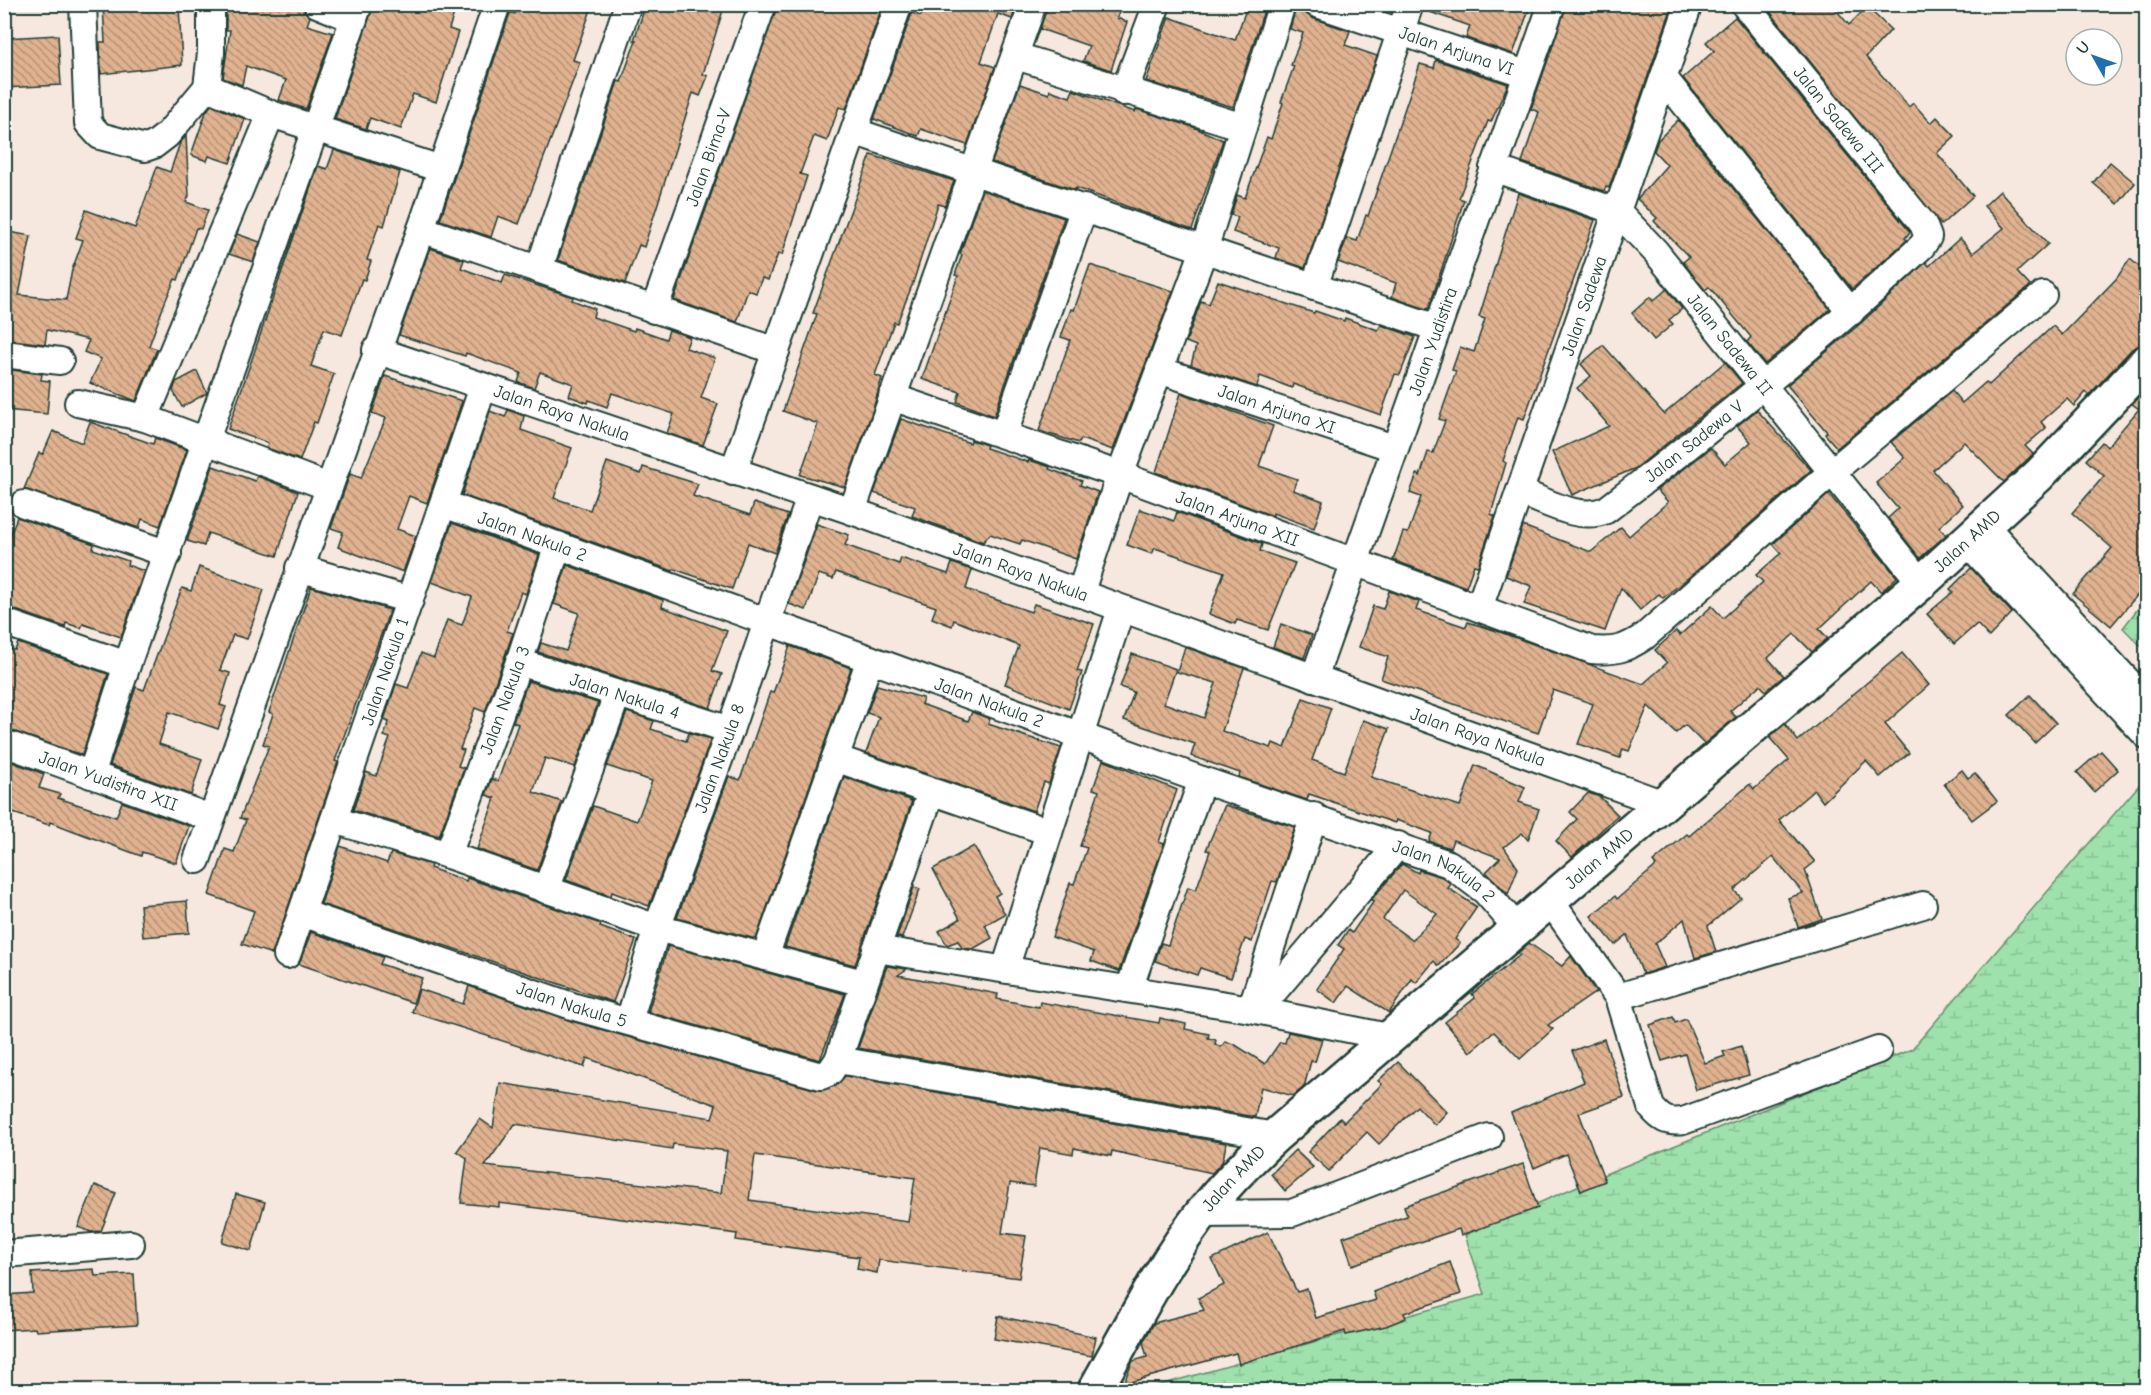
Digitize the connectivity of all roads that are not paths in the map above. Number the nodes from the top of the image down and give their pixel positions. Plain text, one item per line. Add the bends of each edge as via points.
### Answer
1 (83, 4) edge
2 (211, 4) edge
3 (317, 4) edge
4 (497, 4) edge
5 (628, 4) edge
6 (763, 4) edge
7 (899, 4) edge
8 (1033, 4) edge
9 (1157, 4) edge
10 (1282, 4) edge
11 (1317, 4) edge
12 (1410, 4) edge
13 (1552, 4) edge
14 (1689, 4) edge
15 (1744, 4) edge
16 (356, 12) edge
17 (1401, 32) junction
18 (1016, 56) junction
19 (1526, 74) junction
20 (1664, 78) junction
21 (207, 87) junction
22 (1124, 92) junction
23 (271, 114) junction
24 (1243, 127) junction
25 (314, 129) junction
26 (856, 132) junction
27 (1493, 168) junction
28 (441, 169) junction
29 (975, 170) junction
30 (1084, 208) junction
31 (1618, 212) junction
32 (421, 229) junction
33 (1928, 237) joint
34 (1204, 250) junction
35 (538, 269) junction
36 (1314, 287) junction
37 (2043, 295) dead end
38 (654, 310) junction
39 (1851, 312) junction
40 (1437, 328) junction
41 (376, 350) junction
42 (776, 351) junction
43 (4, 354) edge
44 (60, 361) dead end
45 (2146, 362) edge
46 (1159, 370) junction
47 (1763, 384) junction
48 (483, 387) junction
49 (892, 397) junction
50 (78, 403) dead end
51 (146, 418) junction
52 (1004, 434) junction
53 (205, 439) junction
54 (1394, 448) junction
55 (733, 472) junction
56 (1832, 472) junction
57 (1120, 475) junction
58 (328, 487) junction
59 (1520, 492) junction
60 (810, 497) junction
61 (24, 504) dead end
62 (444, 504) junction
63 (852, 511) junction
64 (1976, 533) junction
65 (558, 545) junction
66 (168, 554) junction
67 (1354, 562) junction
68 (299, 568) junction
69 (1921, 583) junction
70 (1080, 594) junction
71 (410, 600) junction
72 (1479, 608) junction
73 (1121, 609) junction
74 (767, 620) junction
75 (4, 622) edge
76 (870, 659) junction
77 (519, 662) junction
78 (127, 664) junction
79 (1314, 678) junction
80 (617, 694) junction
81 (2146, 701) edge
82 (730, 730) junction
83 (1079, 735) junction
84 (2146, 735) edge
85 (4, 743) edge
86 (835, 758) junction
87 (91, 775) junction
88 (1202, 780) junction
89 (931, 792) junction
90 (1664, 804) junction
91 (1314, 816) junction
92 (211, 818) junction
93 (334, 819) junction
94 (1049, 832) junction
95 (1398, 845) junction
96 (448, 855) junction
97 (196, 860) dead end
98 (546, 890) junction
99 (1551, 902) junction
100 (1923, 905) dead end
101 (302, 914) junction
102 (657, 928) junction
103 (1517, 928) junction
104 (876, 949) junction
105 (287, 955) dead end
106 (765, 957) junction
107 (1005, 969) junction
108 (863, 982) junction
109 (1129, 989) junction
110 (1618, 997) junction
111 (1255, 1010) junction
112 (629, 1021) junction
113 (1393, 1038) junction
114 (1878, 1050) dead end
115 (838, 1060) junction
116 (1275, 1136) junction
117 (1489, 1137) dead end
118 (1201, 1214) junction
119 (131, 1245) dead end
120 (4, 1254) edge
121 (1095, 1390) edge

1 - 21 street via 88,123 100,136 146,148 154,145 183,118
2 - 21 street via 212,53
3 - 16 street
4 - 28 street
5 - 35 street
6 - 38 street, Jalan Bima-V
7 - 26 street
8 - 18 street
9 - 22 street
10 - 24 street
11 - 17 street, Jalan Arjuna VI
12 - 17 street
13 - 19 street, Jalan Yudistira
14 - 20 street, Jalan Sadewa
15 - 33 street, Jalan Sadewa III via 1923,224
16 - 25 street
17 - 19 street, Jalan Arjuna VI
17 - 36 street
18 - 22 street
18 - 29 street
19 - 27 street, Jalan Yudistira
20 - 31 street, Jalan Sadewa
20 - 39 street
21 - 23 street
22 - 24 street
23 - 25 street
23 - 51 street
24 - 34 street
25 - 28 street
25 - 53 street
26 - 29 street
26 - 42 street
27 - 31 street, Jalan Sadewa II
27 - 40 street, Jalan Yudistira
28 - 32 street
29 - 30 street
29 - 49 street
30 - 34 street
30 - 52 street
31 - 47 street, Jalan Sadewa II via 1656,252
31 - 59 street, Jalan Sadewa
32 - 35 street
32 - 41 street
33 - 39 street, Jalan Sadewa V
34 - 36 street
34 - 46 street
35 - 38 street
36 - 40 street
37 - 56 street, Jalan Arjuna XII
38 - 42 street
39 - 47 street, Jalan Sadewa V
40 - 54 street, Jalan Yudistira
41 - 48 street, Jalan Raya Nakula
41 - 58 street
42 - 55 street
43 - 44 street
45 - 64 street, Jalan AMD via 2039,475
46 - 54 street, Jalan Arjuna XI
46 - 57 street
47 - 56 street, Jalan Sadewa II
47 - 59 street, Jalan Sadewa V via 1597,514 1583,514
48 - 55 street, Jalan Raya Nakula
48 - 62 street, Jalan Nakula 1
49 - 52 street, Jalan Arjuna XII
49 - 63 street
50 - 51 street
51 - 53 street
52 - 57 street, Jalan Arjuna XII
53 - 58 street
53 - 66 street
54 - 67 street, Jalan Yudistira
55 - 60 street, Jalan Raya Nakula
56 - 69 street, Jalan Sadewa II
56 - 72 street, Jalan Arjuna XII via 1626,649 1592,650
57 - 67 street, Jalan Arjuna XII
57 - 70 street
58 - 68 street
59 - 72 street, Jalan Sadewa
60 - 63 street, Jalan Raya Nakula
60 - 74 street, Jalan Nakula 8
61 - 66 street
62 - 65 street, Jalan Nakula 2
62 - 71 street, Jalan Nakula 1
63 - 70 street, Jalan Raya Nakula
64 - 69 street, Jalan AMD
64 - 81 street
64 - 84 street
65 - 74 street, Jalan Nakula 2
65 - 77 street, Jalan Nakula 3
66 - 78 street
67 - 72 street, Jalan Arjuna XII
67 - 79 street, Jalan Yudistira
68 - 71 street
68 - 92 street
69 - 90 street, Jalan AMD
70 - 73 street, Jalan Raya Nakula
71 - 93 street, Jalan Nakula 1
73 - 79 street, Jalan Raya Nakula
73 - 83 street
74 - 76 street, Jalan Nakula 2
74 - 82 street, Jalan Nakula 8
75 - 78 street
76 - 83 street, Jalan Nakula 2
76 - 86 street
77 - 80 street, Jalan Nakula 4
77 - 96 street, Jalan Nakula 3
78 - 87 street
79 - 90 street, Jalan Raya Nakula
80 - 82 street, Jalan Nakula 4
80 - 98 street
82 - 102 street, Jalan Nakula 8
83 - 88 street, Jalan Nakula 2
83 - 94 street
85 - 87 street, Jalan Yudistira XII
86 - 89 street
86 - 106 street
87 - 92 street, Jalan Yudistira XII
88 - 91 street, Jalan Nakula 2
88 - 109 street
89 - 94 street
89 - 104 street
90 - 99 street, Jalan AMD
91 - 95 street, Jalan Nakula 2
91 - 111 street
92 - 97 street
93 - 96 street
93 - 101 street, Jalan Nakula 1
94 - 107 street
95 - 103 street, Jalan Nakula 2 via 1449,864 1465,875 1485,891
95 - 111 street
96 - 98 street
98 - 102 street
99 - 103 street, Jalan AMD
99 - 110 street
100 - 110 street
101 - 105 street, Jalan Nakula 1
101 - 112 street, Jalan Nakula 5 via 575,1007
102 - 106 street
102 - 112 street, Jalan Nakula 8
103 - 113 street, Jalan AMD
104 - 107 street
104 - 108 street
106 - 108 street
107 - 109 street
108 - 115 street
109 - 111 street
110 - 114 street via 1651,1107 1669,1123
111 - 113 street
112 - 115 street, Jalan Nakula 5 via 821,1076 830,1072
113 - 116 street, Jalan AMD
115 - 116 street
116 - 118 street, Jalan AMD
117 - 118 street via 1292,1213
118 - 121 street, Jalan AMD
119 - 120 street

